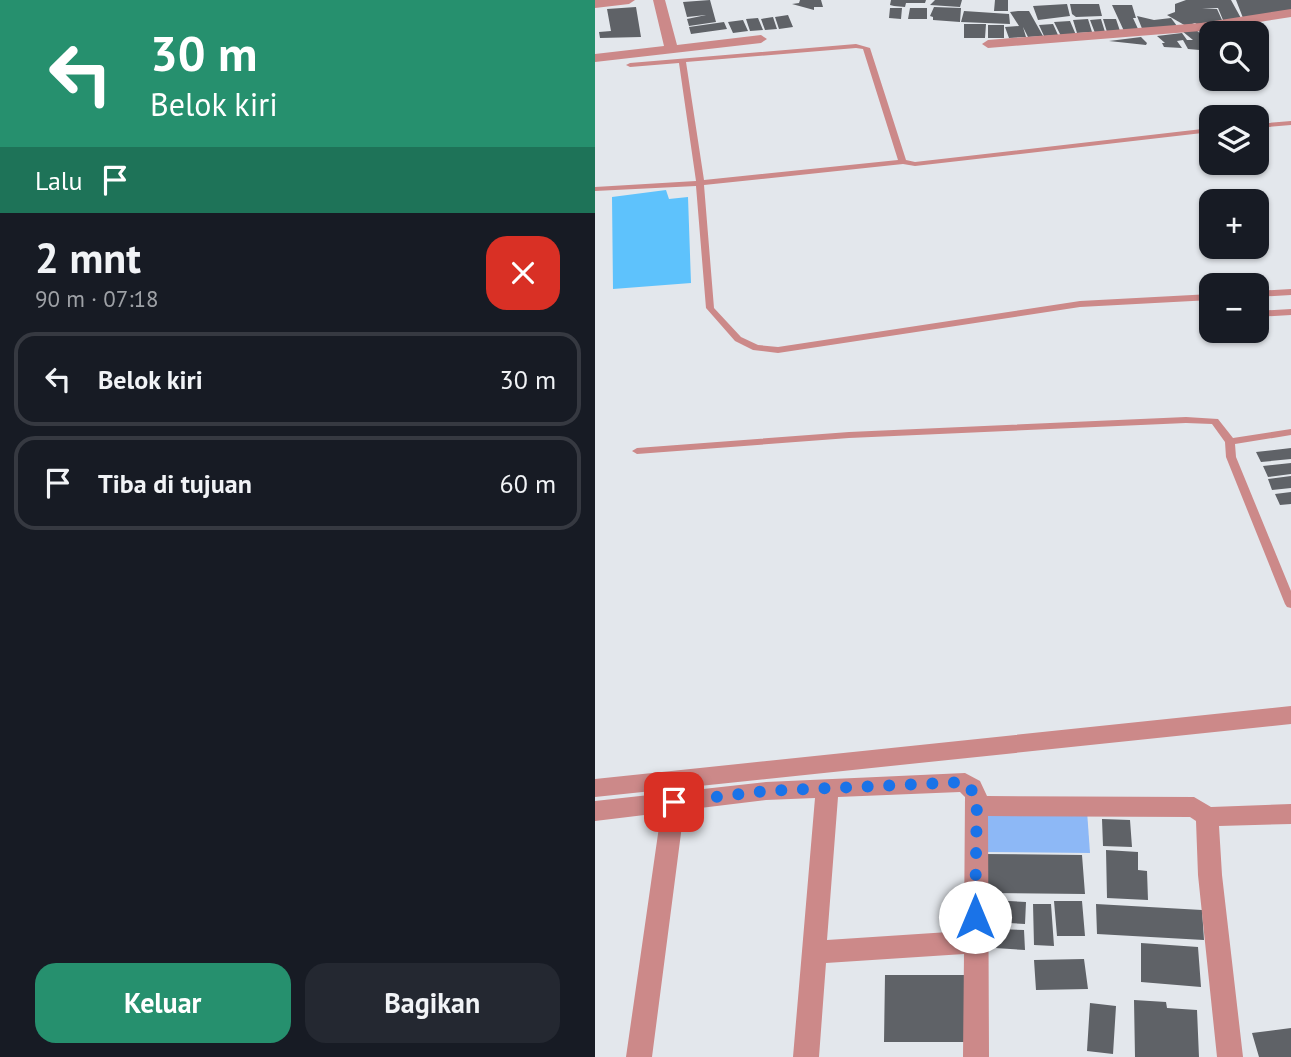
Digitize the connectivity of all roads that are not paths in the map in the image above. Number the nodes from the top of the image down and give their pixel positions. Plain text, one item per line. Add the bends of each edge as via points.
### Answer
1 (629, 0) edge
2 (659, 0) edge
3 (595, 4) edge
4 (1291, 13) edge
5 (761, 39) dead end
6 (988, 44) dead end
7 (677, 56) junction
8 (595, 58) edge
9 (630, 65) dead end
10 (1291, 123) edge
11 (1269, 125) edge
12 (1199, 131) edge
13 (903, 162) junction
14 (701, 183) junction
15 (595, 189) edge
16 (1291, 292) edge
17 (1269, 293) edge
18 (1199, 298) edge
19 (1291, 312) edge
20 (1269, 313) edge
21 (1291, 432) edge
22 (1230, 442) junction
23 (637, 451) dead end
24 (1291, 604) edge
25 (1291, 715) edge
26 (595, 788) edge
27 (827, 788) junction
28 (674, 802) junction
29 (977, 806) junction
30 (595, 811) edge
31 (1291, 814) edge
32 (1207, 817) junction
33 (975, 942) junction
34 (815, 952) junction
35 (639, 1057) edge
36 (806, 1057) edge
37 (976, 1057) edge
38 (1230, 1057) edge

1 - 3 street
2 - 7 street
4 - 6 street via 1201,27
5 - 7 street
7 - 8 street
7 - 9 lane
7 - 13 lane via 866,48
7 - 14 lane
10 - 11 lane
12 - 13 lane
13 - 14 lane
14 - 15 lane
14 - 18 lane via 710,308 738,339 756,348 778,351 1080,304
16 - 17 lane
19 - 20 lane
21 - 22 lane
22 - 23 lane via 1215,421 1186,420 849,435
22 - 24 lane via 1231,457
25 - 26 street
27 - 28 street
27 - 29 street via 958,781 972,788
27 - 34 street
28 - 30 street
28 - 35 street
29 - 32 street via 1194,807
29 - 33 street
31 - 32 street
32 - 38 street
33 - 34 street
33 - 37 street
34 - 36 street

